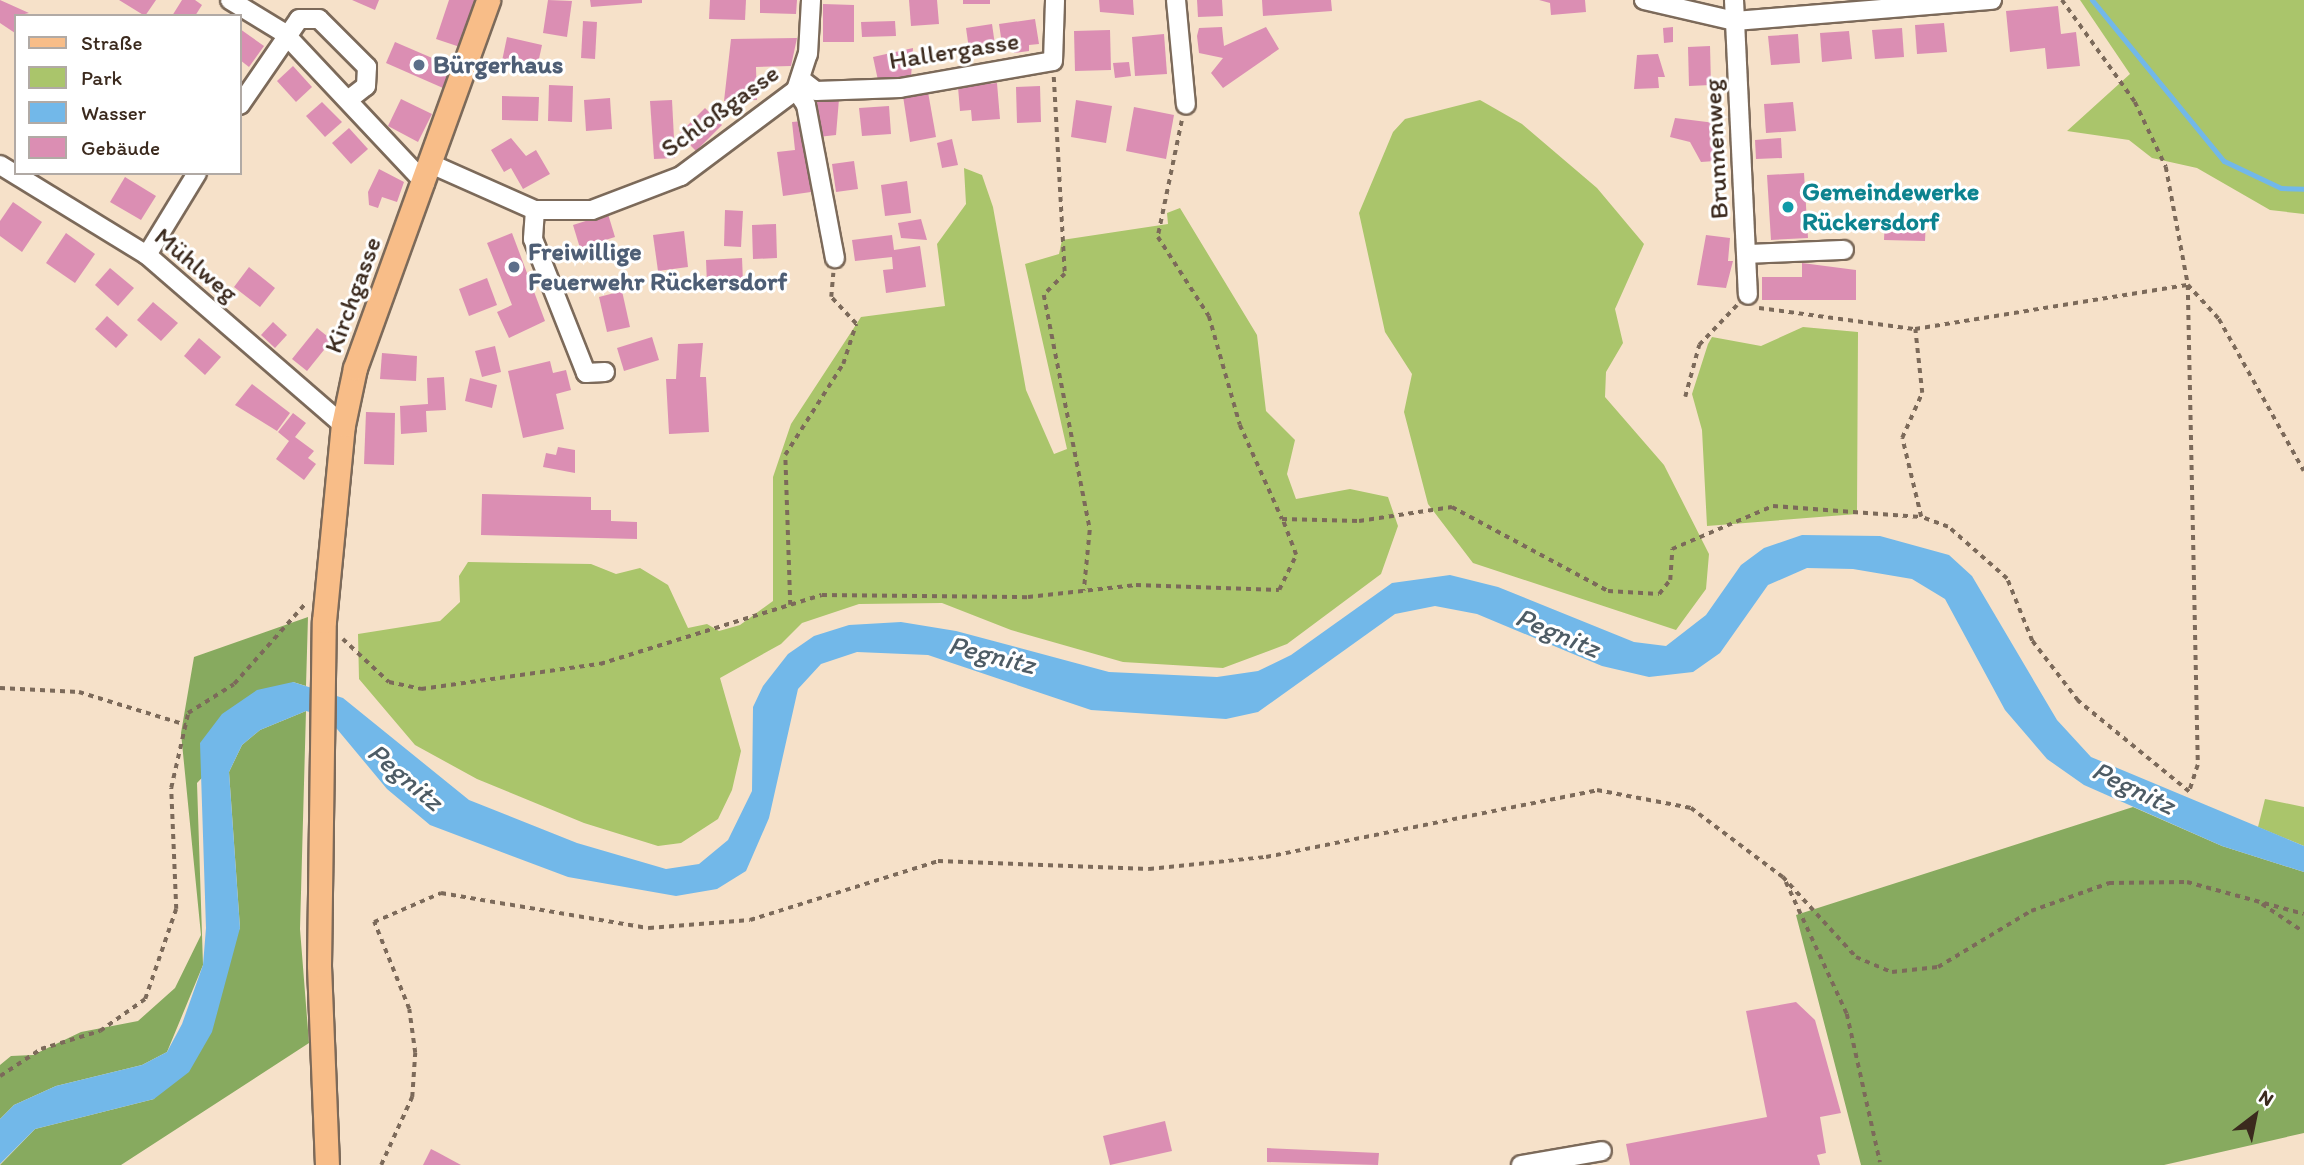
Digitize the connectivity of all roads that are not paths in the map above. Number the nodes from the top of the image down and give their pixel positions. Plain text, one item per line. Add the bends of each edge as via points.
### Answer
1 (230, 0) edge
2 (488, 0) edge
3 (810, 0) edge
4 (1055, 0) edge
5 (1176, 0) edge
6 (1644, 0) edge
7 (1734, 0) edge
8 (1992, 0) edge
9 (1735, 21) junction
10 (284, 33) junction
11 (800, 86) junction
12 (348, 100) junction
13 (242, 102) edge
14 (1186, 105) road end
15 (428, 174) junction
16 (16, 175) edge
17 (196, 175) edge
18 (535, 210) junction
19 (1844, 250) dead end
20 (1746, 254) junction
21 (147, 255) junction
22 (835, 258) road end
23 (1742, 300) road end
24 (605, 372) dead end
25 (343, 425) junction
26 (1602, 1151) dead end
27 (327, 1165) edge
28 (1521, 1165) edge

1 - 10 street
2 - 15 main road, Kirchgasse
3 - 11 street, Schloßgasse
4 - 11 street, Hallergasse via 1053,61 900,88 816,91
5 - 14 street
6 - 9 street
7 - 9 street, Brunnenweg
8 - 9 street
9 - 20 street, Brunnenweg
10 - 12 street
10 - 12 street via 299,19 320,19 346,40 368,67 366,86
10 - 13 street
11 - 18 street, Schloßgasse via 681,176 592,210
11 - 22 street
12 - 15 street
15 - 18 street, Schloßgasse
15 - 25 main road, Kirchgasse via 355,368
16 - 21 street, Mühlweg
17 - 21 street
18 - 24 street via 533,239 586,373
19 - 20 street
20 - 23 street, Brunnenweg
21 - 25 street, Mühlweg
25 - 27 main road, Kirchgasse via 323,664 319,965
26 - 28 street

